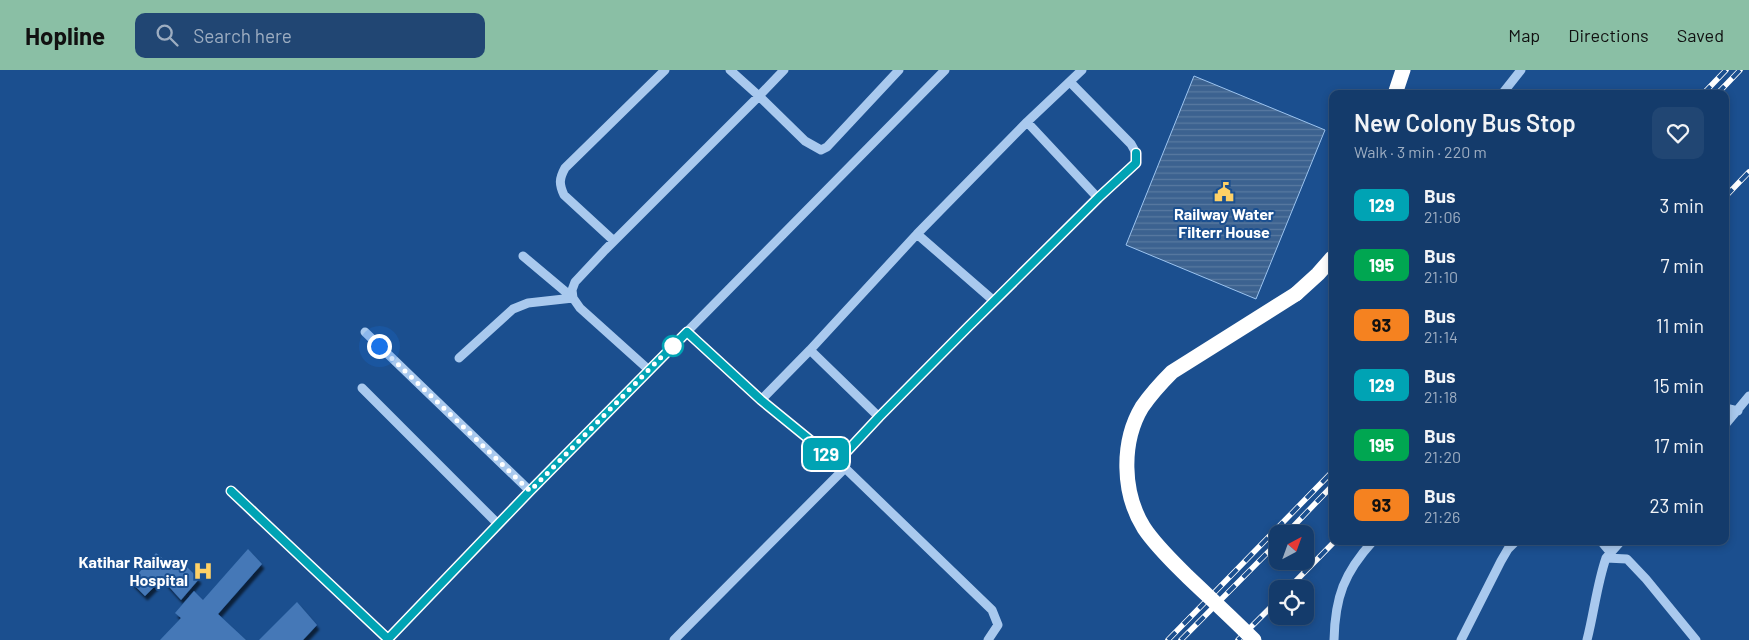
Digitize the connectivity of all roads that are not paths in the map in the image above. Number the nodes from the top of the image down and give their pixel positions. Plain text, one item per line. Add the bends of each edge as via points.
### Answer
1 (665, 70) edge
2 (730, 70) edge
3 (784, 70) edge
4 (899, 70) edge
5 (945, 70) edge
6 (1082, 70) edge
7 (1403, 70) edge
8 (1521, 70) edge
9 (1070, 82) junction
10 (1396, 90) edge
11 (1505, 90) edge
12 (759, 96) junction
13 (1027, 122) junction
14 (1098, 198) junction
15 (917, 234) junction
16 (614, 241) junction
17 (523, 256) dead end
18 (1329, 261) edge
19 (574, 298) junction
20 (994, 302) junction
21 (365, 332) dead end
22 (687, 332) junction
23 (810, 350) junction
24 (458, 358) dead end
25 (649, 370) junction
26 (362, 388) dead end
27 (1749, 396) edge
28 (761, 400) junction
29 (1729, 409) edge
30 (1738, 411) junction
31 (879, 417) junction
32 (1729, 421) edge
33 (837, 462) junction
34 (845, 468) junction
35 (231, 491) dead end
36 (530, 491) junction
37 (498, 524) junction
38 (1369, 545) edge
39 (1512, 545) edge
40 (1603, 545) edge
41 (1618, 545) edge
42 (1609, 555) junction
43 (388, 640) edge
44 (674, 640) edge
45 (988, 640) edge
46 (1254, 640) edge
47 (1334, 640) edge
48 (1461, 640) edge
49 (1588, 640) edge
50 (1696, 640) edge

1 - 16 street via 565,168 560,178 564,195
2 - 12 street
3 - 12 street
4 - 12 street via 821,150 805,141
5 - 22 street
6 - 9 street
7 - 10 highway
8 - 11 street
9 - 13 street
9 - 14 street via 1136,153 1136,163
12 - 16 street
13 - 14 street
13 - 15 street
14 - 20 street
15 - 20 street
15 - 23 street
16 - 19 street via 575,282
17 - 19 street
18 - 46 highway, bridge via 1296,294 1172,372 1142,408 1128,448 1128,484 1143,527 1159,549
19 - 24 street via 528,303 513,309
19 - 25 street via 580,308
20 - 31 street
21 - 36 street
22 - 25 street
22 - 28 street
23 - 28 street
23 - 31 street
25 - 36 street
26 - 37 street
27 - 30 street
28 - 33 street
29 - 30 street
30 - 32 street
31 - 33 street
33 - 34 street
34 - 44 street
34 - 45 street via 992,610 998,625
35 - 43 street
36 - 37 street
37 - 43 street
38 - 47 street via 1347,575 1335,617
39 - 48 street
40 - 42 street
41 - 42 street
42 - 49 street via 1600,576
42 - 50 street via 1627,559

